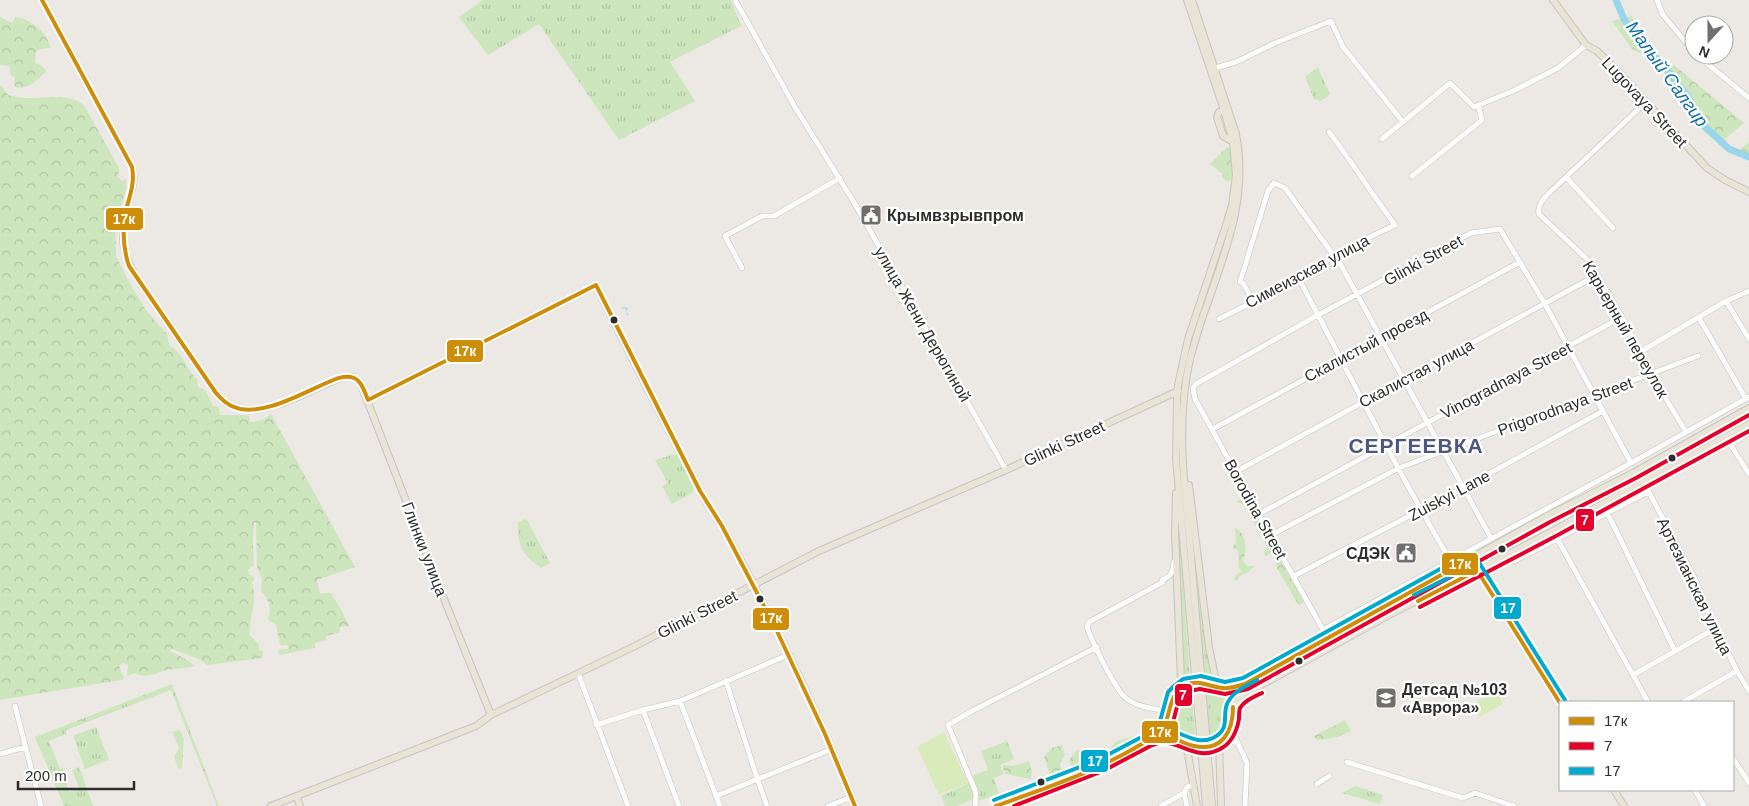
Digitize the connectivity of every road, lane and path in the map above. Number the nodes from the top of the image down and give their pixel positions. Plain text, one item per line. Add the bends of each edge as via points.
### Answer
1 (42, 0) edge
2 (735, 0) edge
3 (1187, 0) edge
4 (1192, 0) edge
5 (1553, 0) edge
6 (1657, 0) edge
7 (1684, 40) edge
8 (1586, 45) junction
9 (1709, 65) edge
10 (1215, 68) junction
11 (1749, 98) edge
12 (1646, 102) junction
13 (1478, 106) junction
14 (1226, 109) junction
15 (1403, 122) junction
16 (1329, 132) dead end
17 (1382, 139) dead end
18 (1412, 176) dead end
19 (1566, 177) junction
20 (840, 178) junction
21 (1749, 192) edge
22 (1613, 228) dead end
23 (1336, 257) junction
24 (1520, 262) junction
25 (742, 268) dead end
26 (1597, 275) junction
27 (1299, 279) junction
28 (1749, 291) edge
29 (1358, 295) junction
30 (1253, 301) junction
31 (1726, 301) junction
32 (1545, 304) junction
33 (1318, 315) junction
34 (1622, 318) junction
35 (1699, 318) junction
36 (1218, 319) dead end
37 (1380, 338) junction
38 (1749, 339) edge
39 (1568, 346) junction
40 (1640, 352) junction
41 (1698, 356) dead end
42 (1341, 359) junction
43 (1651, 374) junction
44 (1404, 380) junction
45 (1192, 388) joint
46 (1178, 391) junction
47 (1594, 395) junction
48 (1748, 398) edge
49 (368, 400) junction
50 (1363, 402) junction
51 (1749, 408) edge
52 (1603, 411) junction
53 (1428, 422) junction
54 (1749, 424) edge
55 (1213, 429) junction
56 (1708, 431) junction
57 (1686, 432) junction
58 (1749, 433) edge
59 (1726, 437) junction
60 (1715, 443) junction
61 (1386, 444) junction
62 (1730, 444) junction
63 (1444, 450) junction
64 (1631, 463) junction
65 (1184, 466) junction
66 (1399, 468) junction
67 (1006, 470) junction
68 (1235, 472) junction
69 (1749, 474) edge
70 (1643, 481) junction
71 (1178, 487) junction
72 (1463, 488) junction
73 (1648, 492) junction
74 (1603, 504) junction
75 (1420, 510) junction
76 (1607, 513) junction
77 (1259, 514) junction
78 (1553, 532) junction
79 (1271, 535) junction
80 (1491, 538) junction
81 (1557, 538) junction
82 (1176, 543) junction
83 (1470, 559) junction
84 (1450, 560) junction
85 (1514, 561) dead end
86 (1476, 571) junction
87 (1294, 576) junction
88 (753, 585) junction
89 (1398, 588) junction
90 (1403, 596) junction
91 (1716, 628) junction
92 (1097, 647) junction
93 (1675, 651) junction
94 (788, 655) junction
95 (1737, 671) junction
96 (578, 673) junction
97 (1198, 674) junction
98 (1633, 675) junction
99 (726, 681) junction
100 (1219, 687) junction
101 (1748, 687) edge
102 (1176, 692) junction
103 (680, 701) junction
104 (1559, 701) edge
105 (1647, 701) edge
106 (1685, 701) edge
107 (15, 706) dead end
108 (1233, 707) junction
109 (643, 710) junction
110 (1168, 711) junction
111 (491, 715) junction
112 (1168, 719) junction
113 (596, 725) junction
114 (1231, 728) junction
115 (1156, 736) junction
116 (1179, 738) junction
117 (1222, 741) junction
118 (1238, 742) junction
119 (1186, 743) junction
120 (26, 747) junction
121 (832, 749) junction
122 (0, 754) edge
123 (1205, 759) junction
124 (1734, 760) edge
125 (1347, 762) dead end
126 (1329, 776) dead end
127 (757, 778) junction
128 (1749, 783) edge
129 (1317, 784) dead end
130 (1194, 785) junction
131 (1615, 791) edge
132 (1696, 791) edge
133 (1184, 793) junction
134 (716, 796) junction
135 (297, 797) junction
136 (852, 797) junction
137 (290, 803) edge
138 (41, 806) edge
139 (271, 806) edge
140 (300, 806) edge
141 (628, 806) edge
142 (679, 806) edge
143 (720, 806) edge
144 (767, 806) edge
145 (828, 806) edge
146 (856, 806) edge
147 (975, 806) edge
148 (996, 806) edge
149 (1161, 806) edge
150 (1186, 806) edge
151 (1197, 806) edge
152 (1206, 806) edge
153 (1212, 806) edge
154 (1221, 806) edge
155 (1245, 806) edge
156 (1514, 806) edge
157 (1624, 806) edge
158 (1704, 806) edge

1 - 49 main road, Глинки улица via 132,168 134,180 123,227 127,261 220,399 233,408 265,409 343,377 353,377 360,382
2 - 20 street, улица Жени Дерюгиной via 795,107
3 - 14 main road
4 - 10 main road
5 - 8 main road, Lugovaya Street
6 - 7 street via 1663,16
8 - 12 main road, Lugovaya Street via 1597,51
8 - 13 street via 1558,68
9 - 11 street
10 - 14 main road
10 - 15 street via 1332,20 1343,47
12 - 19 street
12 - 21 main road, Lugovaya Street via 1707,168
13 - 15 street via 1471,106 1450,83
13 - 18 street via 1482,120
14 - 46 main road via 1236,175 1232,204 1188,339
14 - 65 main road via 1240,155 1241,181 1232,229 1186,376
15 - 17 street
16 - 23 street, Симеизская улица via 1395,225
19 - 22 street
19 - 26 street, Карьерный переулок via 1545,197 1538,211 1589,261
20 - 25 street via 774,216 762,216 725,236
20 - 67 street, улица Жени Дерюгиной
23 - 27 street, Симеизская улица
23 - 29 street
23 - 30 street via 1285,188 1274,183 1268,191 1240,282
24 - 29 street, Glinki Street via 1500,228 1470,233
24 - 32 street
24 - 37 street, Скалистый проезд
26 - 32 street, Скалистая улица
26 - 34 street, Карьерный переулок
27 - 30 street, Симеизская улица
27 - 33 street
28 - 31 street
29 - 33 street, Glinki Street
29 - 37 street
30 - 36 street, Симеизская улица
31 - 35 street
31 - 38 street
32 - 39 street
32 - 44 street, Скалистая улица
33 - 42 street
33 - 45 street, Glinki Street
34 - 39 street, Vinogradnaya Street
34 - 40 street, Карьерный переулок
35 - 40 street
35 - 48 street
37 - 42 street, Скалистый проезд
37 - 44 street
39 - 47 street
39 - 53 street, Vinogradnaya Street
40 - 43 street, Карьерный переулок
41 - 43 street, Prigorodnaya Street
42 - 50 street
42 - 55 street, Скалистый проезд
43 - 47 street, Prigorodnaya Street
43 - 57 street, Карьерный переулок
44 - 50 street, Скалистая улица
44 - 53 street
45 - 55 street, Borodina Street
46 - 67 main road, Glinki Street
46 - 71 main road
47 - 52 street
47 - 63 street, Prigorodnaya Street
48 - 57 street
49 - 88 main road via 596,285 677,446
49 - 111 main road, Глинки улица
50 - 61 street
50 - 68 street, Скалистая улица
51 - 56 main road
52 - 64 street
52 - 72 street, Zuiskyi Lane
53 - 61 street, Vinogradnaya Street
53 - 63 street
54 - 59 main road
55 - 68 street, Borodina Street
56 - 60 main road via 1707,439
56 - 83 main road
57 - 64 street
58 - 62 street
59 - 60 main road
59 - 62 street
60 - 70 main road
61 - 66 street
61 - 77 street, Vinogradnaya Street
62 - 69 street
63 - 66 street, Prigorodnaya Street
63 - 72 street
64 - 80 street
65 - 97 main road
65 - 100 main road via 1209,647
66 - 75 street
66 - 79 street, Prigorodnaya Street
67 - 88 main road, Glinki Street via 850,537
68 - 77 street, Borodina Street
70 - 73 street, Артезианская улица
70 - 74 main road
71 - 82 main road
71 - 97 main road
72 - 75 street, Zuiskyi Lane
72 - 80 street
73 - 76 street
73 - 91 street, Артезианская улица via 1694,578
74 - 76 street
74 - 78 main road
75 - 84 street
75 - 87 street, Zuiskyi Lane
76 - 81 street
76 - 93 street
77 - 79 street, Borodina Street
78 - 81 street
78 - 86 main road
79 - 87 street, Borodina Street
80 - 84 street
81 - 85 street
81 - 98 street
82 - 92 street via 1170,576 1088,622 1088,630
82 - 102 main road via 1181,680
83 - 86 main road
83 - 90 main road
84 - 89 street
86 - 104 main road
86 - 108 main road via 1243,695
87 - 89 street, Borodina Street via 1323,630
88 - 94 main road
88 - 96 main road, Glinki Street
89 - 90 street
90 - 100 main road via 1245,684
91 - 93 street
91 - 95 street, Артезианская улица
92 - 110 street via 1125,698 1136,704
92 - 147 street via 948,725 975,790
93 - 98 street
94 - 99 street
94 - 121 main road
95 - 101 street, Артезианская улица
95 - 106 street
96 - 111 main road, Glinki Street
96 - 113 street
97 - 123 main road, bridge
98 - 105 street
99 - 103 street
99 - 127 street
100 - 102 main road via 1198,682 1185,685
100 - 108 main road
102 - 110 main road
103 - 109 street
103 - 134 street
107 - 120 street
108 - 114 main road
109 - 113 street
109 - 142 street
110 - 112 main road
111 - 135 main road, Glinki Street via 472,727
112 - 115 main road
112 - 116 main road
113 - 141 street
114 - 117 main road
114 - 118 street
115 - 116 main road
115 - 148 main road via 1105,764
116 - 119 main road
117 - 118 street
117 - 119 main road via 1204,747
117 - 154 main road
118 - 155 street via 1248,763
119 - 130 main road
120 - 122 street
120 - 138 street
121 - 127 street
121 - 136 main road
123 - 152 main road
123 - 153 main road
124 - 128 street
125 - 156 street via 1463,798 1475,793
126 - 129 street
127 - 134 street
127 - 144 street
130 - 133 street via 1187,787
130 - 151 main road
131 - 157 main road
132 - 158 street
133 - 149 street
133 - 150 street
134 - 143 street
135 - 137 main road, Glinki Street
135 - 140 main road
136 - 145 street
136 - 146 main road
137 - 139 main road, Glinki Street

